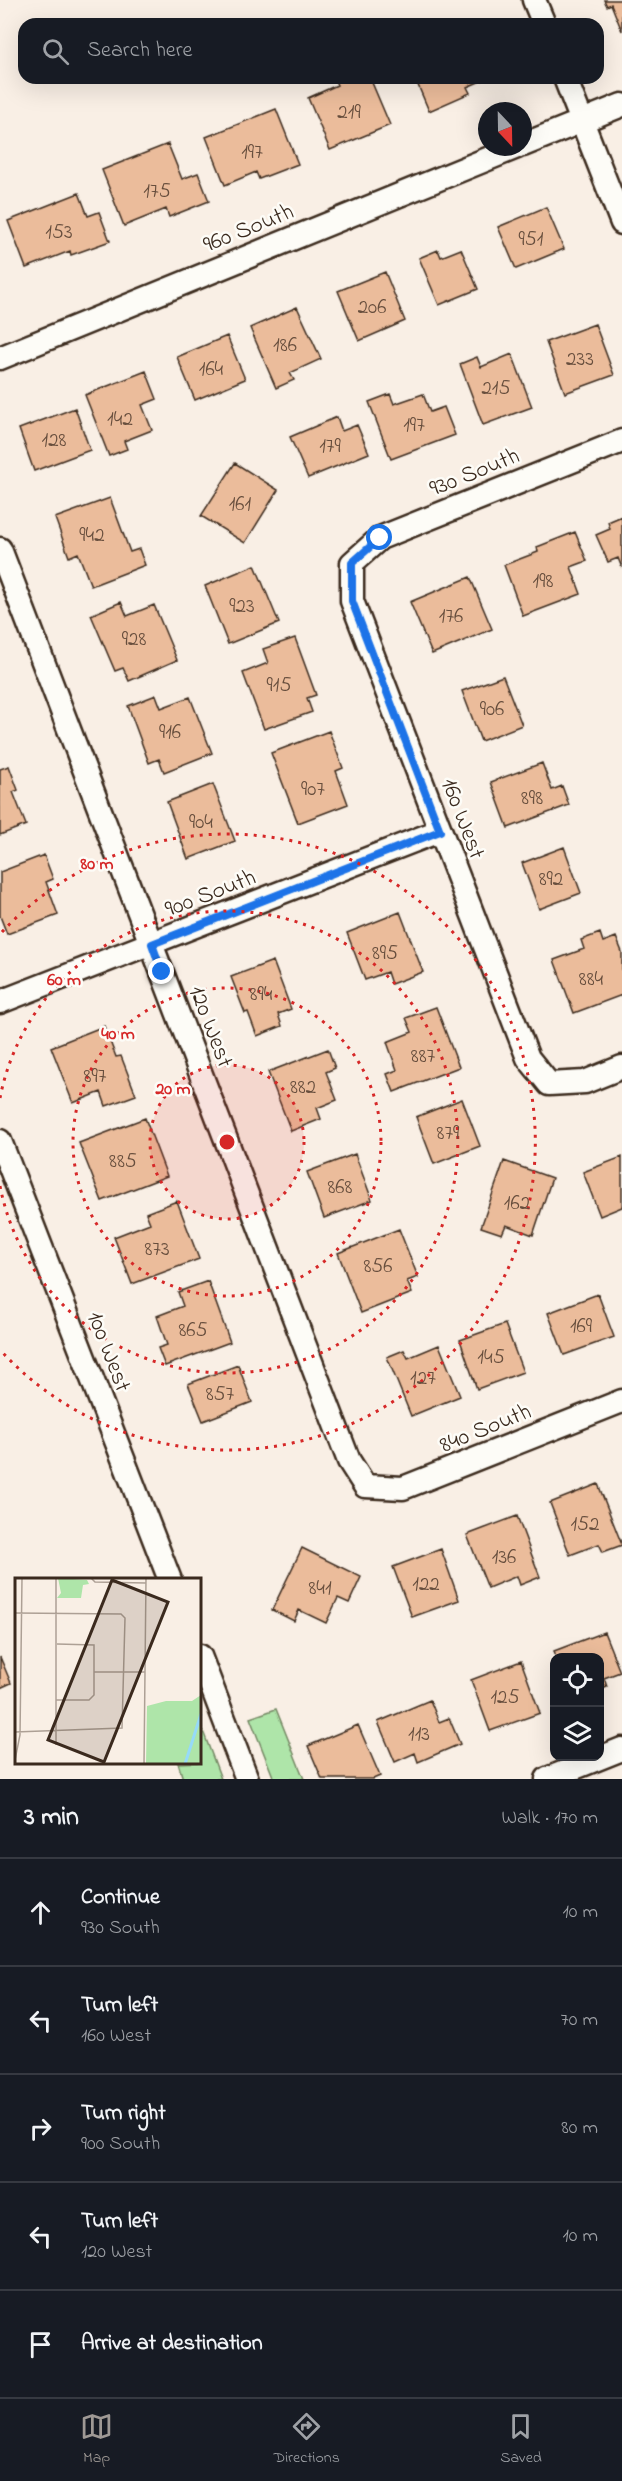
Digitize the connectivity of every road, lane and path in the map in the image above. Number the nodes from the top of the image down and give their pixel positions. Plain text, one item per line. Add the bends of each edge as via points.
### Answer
1 (534, 0) edge
2 (542, 18) edge
3 (567, 84) edge
4 (622, 105) edge
5 (582, 121) junction
6 (532, 141) edge
7 (495, 156) edge
8 (622, 223) edge
9 (0, 358) edge
10 (622, 441) edge
11 (0, 549) edge
12 (352, 563) joint
13 (440, 831) junction
14 (152, 944) junction
15 (0, 1002) edge
16 (622, 1067) edge
17 (0, 1141) edge
18 (622, 1401) edge
19 (364, 1486) joint
20 (169, 1578) edge
21 (201, 1659) edge
22 (622, 1749) edge
23 (247, 1779) edge
24 (547, 1779) edge

1 - 2 street
3 - 5 street
4 - 5 street
5 - 6 street
5 - 8 street
7 - 9 street, 960 South
10 - 12 street, 930 South via 380,538
11 - 14 street, 120 West
12 - 13 street, 160 West via 352,601
13 - 14 street, 900 South
13 - 16 street, 160 West via 528,1058 549,1084 585,1082
14 - 15 street, 900 South
14 - 19 street, 120 West via 349,1461
17 - 20 street, 100 West
18 - 19 street, 840 South via 403,1488
21 - 23 street
22 - 24 street

